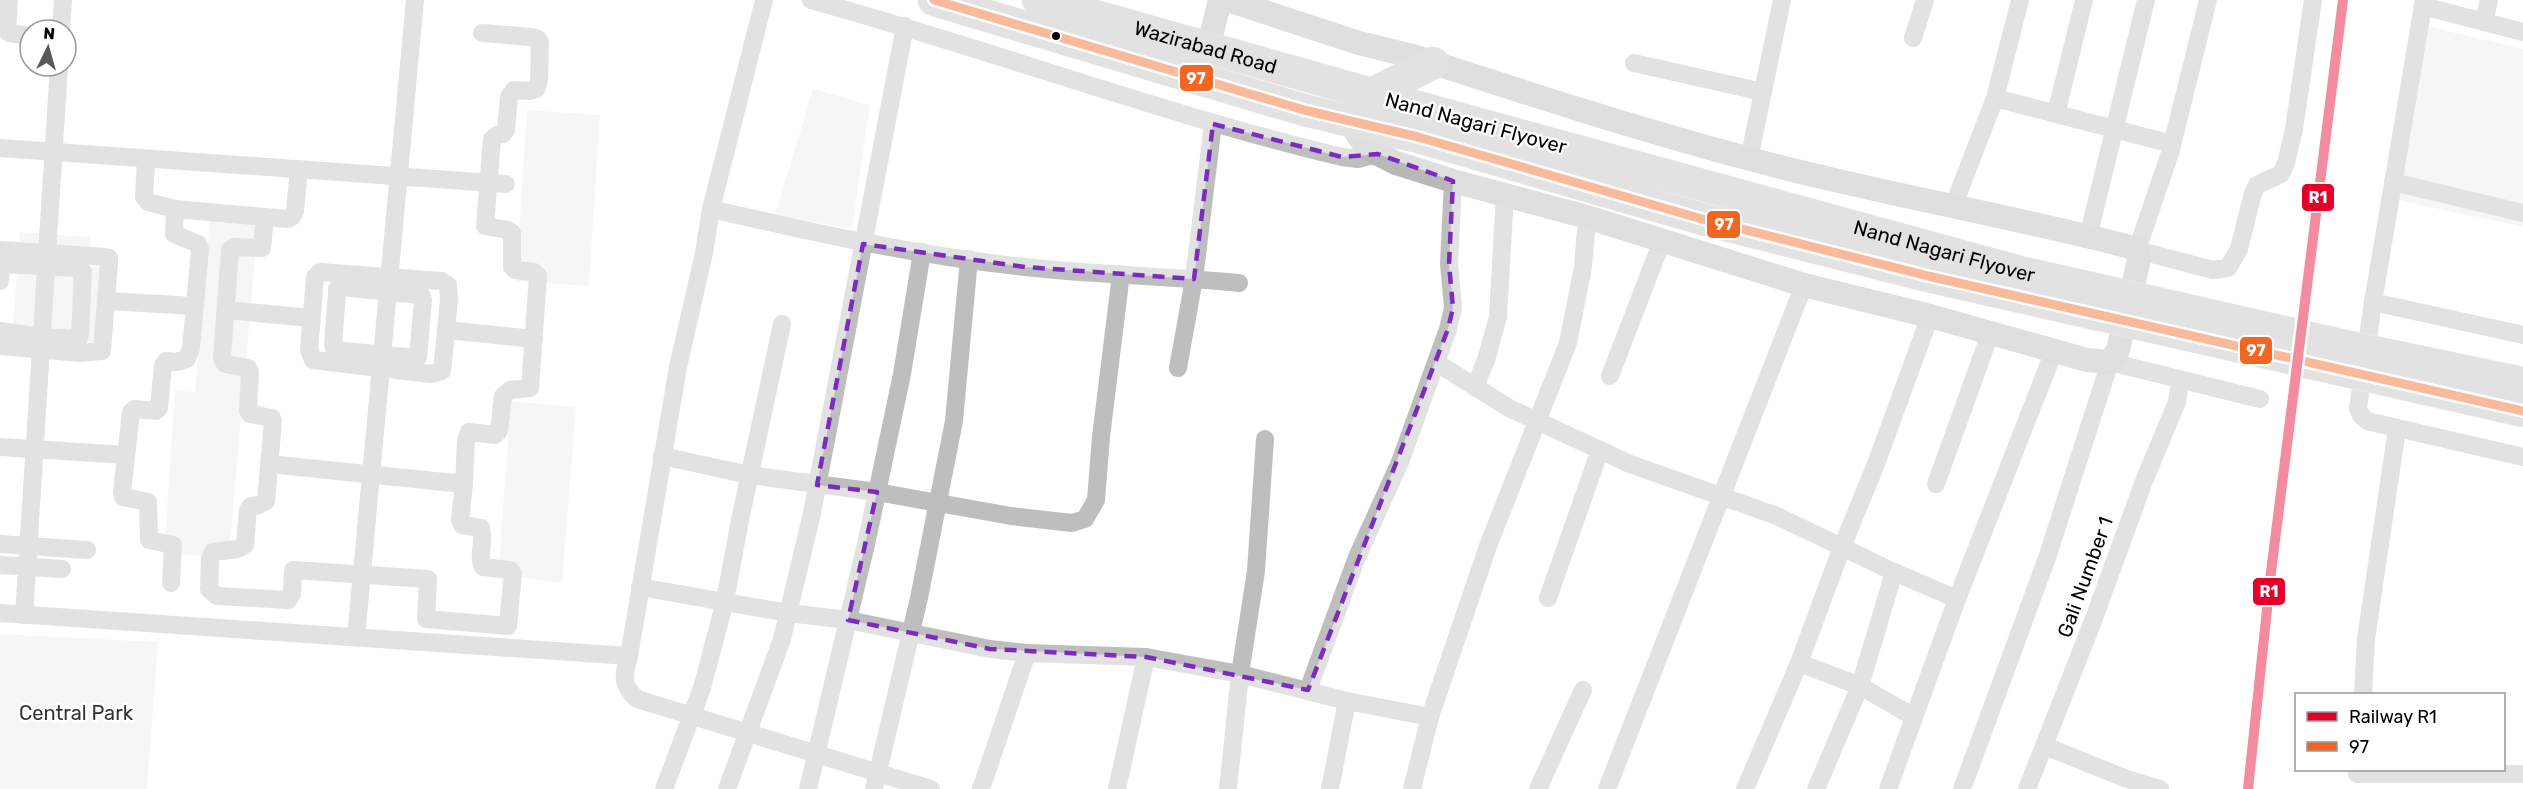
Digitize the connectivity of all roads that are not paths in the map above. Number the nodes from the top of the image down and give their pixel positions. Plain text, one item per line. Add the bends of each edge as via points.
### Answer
1 (9, 0) edge
2 (63, 0) edge
3 (415, 0) edge
4 (764, 0) edge
5 (811, 0) edge
6 (934, 0) edge
7 (1038, 0) edge
8 (1220, 0) edge
9 (1228, 0) edge
10 (1781, 0) edge
11 (1925, 0) edge
12 (2019, 0) edge
13 (2084, 0) edge
14 (2146, 0) edge
15 (2208, 0) edge
16 (2313, 0) edge
17 (2489, 0) edge
18 (2424, 3) edge
19 (62, 18) edge
20 (2484, 22) junction
21 (905, 26) junction
22 (2523, 32) edge
23 (482, 33) dead end
24 (18, 34) edge
25 (1914, 38) dead end
26 (0, 44) edge
27 (18, 45) edge
28 (1208, 48) junction
29 (1433, 63) junction
30 (1634, 63) dead end
31 (58, 78) edge
32 (1763, 92) junction
33 (1372, 94) junction
34 (1995, 98) junction
35 (2056, 114) junction
36 (1349, 121) junction
37 (1213, 124) junction
38 (2114, 128) junction
39 (2172, 144) junction
40 (0, 148) edge
41 (54, 152) junction
42 (1378, 154) junction
43 (146, 159) junction
44 (1749, 159) junction
45 (298, 169) junction
46 (399, 176) junction
47 (1453, 181) junction
48 (2393, 182) junction
49 (497, 183) junction
50 (1505, 195) junction
51 (1953, 207) junction
52 (711, 208) junction
53 (175, 209) junction
54 (2523, 213) edge
55 (265, 217) junction
56 (1587, 217) junction
57 (2088, 237) junction
58 (1662, 242) junction
59 (863, 244) junction
60 (0, 250) edge
61 (2137, 250) junction
62 (922, 252) junction
63 (46, 259) junction
64 (969, 259) junction
65 (1121, 274) junction
66 (1194, 279) junction
67 (0, 281) edge
68 (1239, 283) dead end
69 (389, 285) junction
70 (1804, 285) junction
71 (108, 301) junction
72 (2373, 302) junction
73 (195, 306) junction
74 (226, 310) junction
75 (1930, 316) junction
76 (311, 318) junction
77 (782, 324) dead end
78 (447, 330) junction
79 (0, 332) edge
80 (1990, 334) junction
81 (2523, 335) edge
82 (534, 339) junction
83 (41, 344) junction
84 (0, 346) edge
85 (2054, 351) junction
86 (381, 362) junction
87 (2110, 362) junction
88 (1437, 363) junction
89 (1178, 368) dead end
90 (1610, 376) dead end
91 (2180, 380) junction
92 (2523, 383) edge
93 (1475, 387) junction
94 (2260, 399) dead end
95 (2523, 411) edge
96 (1536, 420) junction
97 (2397, 429) junction
98 (1265, 439) dead end
99 (0, 447) edge
100 (33, 448) junction
101 (1600, 450) junction
102 (126, 455) junction
103 (662, 456) junction
104 (2523, 457) edge
105 (269, 464) junction
106 (371, 474) junction
107 (749, 475) junction
108 (464, 484) junction
109 (1936, 484) dead end
110 (817, 485) junction
111 (877, 492) junction
112 (1722, 496) junction
113 (937, 503) junction
114 (0, 544) edge
115 (28, 546) junction
116 (1842, 547) junction
117 (87, 550) dead end
118 (0, 565) edge
119 (27, 567) junction
120 (62, 569) dead end
121 (1894, 572) junction
122 (362, 574) junction
123 (171, 583) dead end
124 (640, 586) junction
125 (1548, 598) dead end
126 (1957, 599) junction
127 (725, 601) junction
128 (0, 613) edge
129 (788, 613) junction
130 (24, 615) junction
131 (848, 620) junction
132 (911, 634) junction
133 (356, 637) junction
134 (1027, 653) junction
135 (629, 656) junction
136 (1146, 657) junction
137 (1799, 663) junction
138 (1240, 674) junction
139 (1860, 686) junction
140 (1308, 690) junction
141 (1582, 690) dead end
142 (2363, 693) edge
143 (1347, 701) junction
144 (692, 716) junction
145 (1430, 717) junction
146 (1914, 717) junction
147 (747, 734) junction
148 (2045, 746) junction
149 (817, 754) junction
150 (2523, 774) edge
151 (2357, 778) edge
152 (877, 781) edge
153 (2475, 782) edge
154 (1896, 787) edge
155 (2031, 788) edge
156 (664, 789) edge
157 (727, 789) edge
158 (807, 789) edge
159 (931, 789) edge
160 (981, 789) edge
161 (1117, 789) edge
162 (1227, 789) edge
163 (1330, 789) edge
164 (1412, 789) edge
165 (1539, 789) edge
166 (1607, 789) edge
167 (1745, 789) edge
168 (1816, 789) edge
169 (1962, 789) edge
170 (2160, 789) edge

1 - 24 street via 7,31
2 - 19 street
3 - 46 street
4 - 52 street
5 - 21 street
6 - 36 highway, Wazirabad Road
7 - 28 highway, Wazirabad Road
8 - 28 street
9 - 29 street
10 - 32 street
11 - 25 street
12 - 34 street
13 - 35 street
14 - 38 street
15 - 39 street
16 - 61 street via 2286,163 2281,174 2257,185 2235,258 2228,268 2213,270
17 - 20 street
18 - 20 street
18 - 48 street
20 - 22 street
21 - 37 street
21 - 59 street
23 - 49 street via 531,37 540,43 536,89 514,90 509,97 506,130 492,139
26 - 27 street
28 - 33 highway, Wazirabad Road
29 - 33 highway
29 - 44 street
30 - 32 street
31 - 41 street
32 - 44 street
33 - 92 highway, Nand Nagari Flyover, bridge via 2020,272
34 - 35 street
34 - 51 street
35 - 38 street
36 - 42 street via 1364,143
36 - 95 highway, Nand Nagari Flyover, bridge via 1418,137 1702,219 1928,276
37 - 42 street via 1342,157 1358,159
37 - 66 street
38 - 39 street
38 - 57 street
39 - 61 street
40 - 41 street
41 - 43 street
41 - 63 street
42 - 47 street
43 - 45 street
43 - 53 street via 144,197 148,202
44 - 51 street
45 - 46 street
45 - 55 street via 292,217
46 - 49 street
46 - 69 street
47 - 50 street
47 - 88 street via 1449,264 1453,308
48 - 54 street
48 - 72 street
49 - 82 street via 485,226 512,233 512,267 538,276
50 - 56 street
50 - 93 street via 1498,317
51 - 57 street
52 - 59 street
52 - 103 street
53 - 55 street
53 - 73 street via 174,234 198,244 200,249
55 - 74 street via 262,248 230,250
56 - 58 street
56 - 96 street via 1583,267 1568,343
57 - 61 street
58 - 70 street
58 - 90 street
59 - 62 street
59 - 110 street
60 - 63 street
61 - 87 street via 2139,260 2118,350
62 - 64 street
62 - 111 street
63 - 67 street via 4,264
63 - 71 street via 109,258
63 - 83 street
63 - 83 street via 82,269 80,335 78,339
64 - 65 street
64 - 113 street via 954,421
65 - 66 street
65 - 113 street via 1096,500 1085,519 1072,523
66 - 68 street
66 - 89 street
69 - 76 street via 320,272 315,277
69 - 78 street via 441,281 448,285
69 - 86 street
69 - 86 street via 423,297 419,355
69 - 86 street via 337,289 334,350
70 - 75 street
70 - 112 street
71 - 73 street
71 - 83 street via 102,351 80,354
72 - 81 street
72 - 97 street via 2358,408 2367,421
73 - 102 street via 187,359 166,361 163,365 156,411 131,412
74 - 76 street
74 - 105 street via 222,358 225,364 250,372 250,414 272,418
75 - 80 street
75 - 116 street
76 - 86 street via 309,350 313,360
77 - 107 street
78 - 82 street
78 - 86 street via 442,371 438,374
79 - 83 street
80 - 85 street
80 - 109 street
82 - 108 street via 530,388 510,390 503,396 500,431 495,435 470,432
83 - 84 street
83 - 100 street
85 - 87 street
85 - 126 street
86 - 106 street
87 - 91 street
87 - 169 street via 2047,558
88 - 93 street
88 - 140 street via 1400,462 1357,557
91 - 94 street
91 - 148 street, Gali Number 1 via 2177,402
93 - 96 street
96 - 101 street
96 - 145 street
97 - 104 street
97 - 142 street via 2366,639
98 - 138 street via 1256,571
99 - 100 street
100 - 102 street
100 - 115 street
101 - 112 street
101 - 125 street
102 - 123 street via 123,497 148,502 149,540 173,545
103 - 107 street
103 - 124 street
105 - 106 street
105 - 122 street via 266,501 248,510 245,544 238,549 213,552 209,589 217,596 288,600 293,570
106 - 108 street
106 - 122 street
107 - 110 street
107 - 127 street
108 - 122 street via 460,520 462,525 481,528 480,562 483,567 513,573 508,626 428,620 428,579
110 - 111 street
110 - 129 street
111 - 113 street
111 - 131 street
112 - 116 street via 1778,516
112 - 166 street
113 - 132 street
114 - 115 street
115 - 117 street
115 - 119 street
116 - 121 street
116 - 137 street
118 - 119 street
119 - 120 street
119 - 130 street
121 - 126 street
121 - 139 street
122 - 133 street
124 - 127 street
124 - 135 street
126 - 146 street
127 - 129 street
127 - 144 street
128 - 130 street
129 - 131 street
129 - 147 street
130 - 133 street
131 - 132 street
131 - 149 street
132 - 134 street
132 - 152 street
133 - 135 street
134 - 136 street
134 - 160 street
135 - 144 street via 624,673 626,688 632,694
136 - 138 street
136 - 161 street
137 - 139 street
137 - 167 street
138 - 140 street
138 - 162 street
139 - 146 street
139 - 168 street
140 - 143 street
141 - 165 street
143 - 145 street
143 - 163 street
144 - 147 street
144 - 156 street
145 - 164 street
146 - 154 street
147 - 149 street
147 - 157 street
148 - 155 street, Gali Number 1
148 - 170 street
149 - 152 street
149 - 158 street
150 - 153 street
151 - 153 street
152 - 159 street

